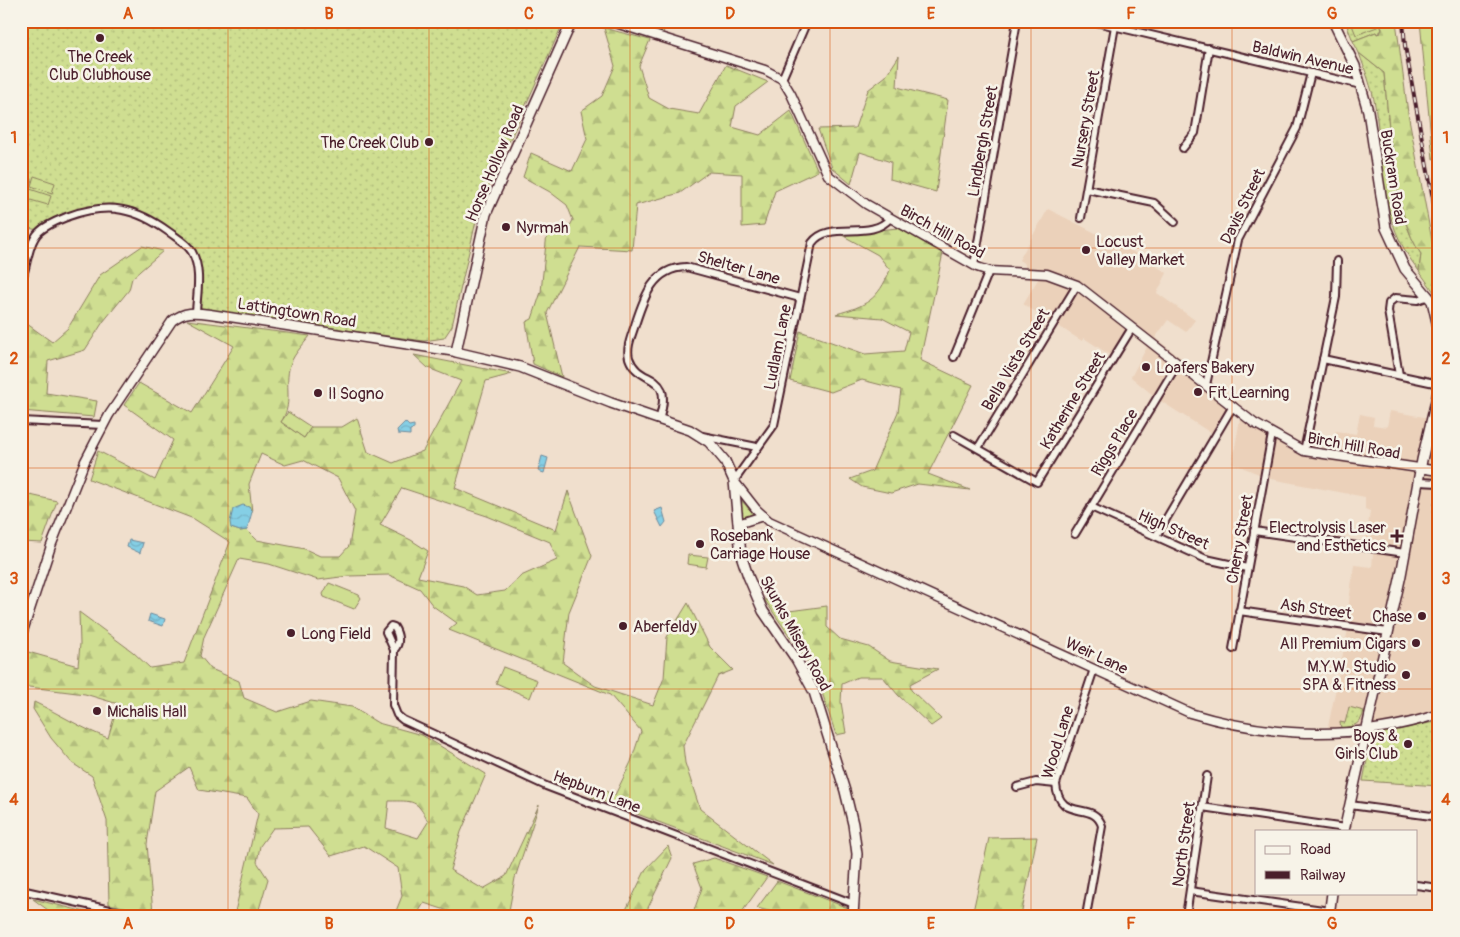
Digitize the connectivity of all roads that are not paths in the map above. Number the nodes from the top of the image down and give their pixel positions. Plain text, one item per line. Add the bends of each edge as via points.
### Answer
1 (572, 21) edge
2 (609, 21) edge
3 (806, 21) edge
4 (1017, 21) edge
5 (1092, 21) edge
6 (1333, 21) edge
7 (1115, 26) junction
8 (1209, 48) junction
9 (1311, 73) junction
10 (782, 79) junction
11 (1361, 85) junction
12 (1183, 148) dead end
13 (1087, 189) junction
14 (890, 218) junction
15 (1082, 218) dead end
16 (1175, 222) dead end
17 (1337, 261) dead end
18 (974, 265) junction
19 (989, 271) junction
20 (21, 282) edge
21 (1077, 285) junction
22 (1429, 296) junction
23 (800, 298) junction
24 (1436, 308) edge
25 (196, 312) junction
26 (1132, 328) junction
27 (1439, 331) edge
28 (456, 352) junction
29 (954, 357) dead end
30 (1323, 359) junction
31 (1178, 363) junction
32 (1399, 375) junction
33 (1206, 385) junction
34 (1439, 386) edge
35 (1233, 406) junction
36 (659, 420) junction
37 (21, 421) edge
38 (104, 425) junction
39 (1272, 434) junction
40 (954, 435) dead end
41 (701, 436) junction
42 (757, 447) junction
43 (978, 448) junction
44 (1304, 451) junction
45 (1421, 470) junction
46 (1439, 471) edge
47 (734, 481) junction
48 (1419, 482) junction
49 (1439, 483) edge
50 (1091, 507) junction
51 (762, 516) junction
52 (738, 528) junction
53 (1254, 531) junction
54 (1075, 534) dead end
55 (1156, 536) junction
56 (1406, 553) junction
57 (1247, 568) junction
58 (1239, 611) junction
59 (1388, 632) junction
60 (21, 637) edge
61 (1233, 649) dead end
62 (394, 650) dead end
63 (1094, 669) junction
64 (1439, 714) edge
65 (1367, 729) junction
66 (1207, 776) dead end
67 (1056, 784) junction
68 (1017, 787) dead end
69 (1350, 805) junction
70 (1202, 807) junction
71 (1439, 817) edge
72 (1345, 829) edge
73 (1418, 885) edge
74 (1439, 888) edge
75 (21, 890) edge
76 (1190, 891) junction
77 (1332, 894) edge
78 (854, 904) junction
79 (1330, 913) edge
80 (137, 916) edge
81 (853, 916) edge
82 (1086, 916) edge
83 (1186, 916) edge

1 - 28 main road, Horse Hollow Road via 486,214
2 - 10 street via 765,70
3 - 10 street
4 - 18 street, Lindbergh Street
5 - 7 street, Baldwin Avenue
6 - 11 main road, Buckram Road via 1348,48
7 - 8 street, Baldwin Avenue
7 - 13 street, Nursery Street
8 - 9 street, Baldwin Avenue
8 - 12 street via 1195,133
9 - 11 street, Baldwin Avenue
9 - 33 street, Davis Street via 1296,128 1238,240
10 - 14 street, Birch Hill Road via 828,175 849,193
11 - 22 main road, Buckram Road via 1386,228 1405,269
13 - 15 street, Nursery Street
13 - 16 street via 1154,203
14 - 18 street, Birch Hill Road
14 - 23 street, Ludlam Lane via 873,229 823,233 816,237 808,255
17 - 30 street via 1336,297
18 - 19 street, Birch Hill Road
19 - 21 street, Birch Hill Road via 1047,274
19 - 29 street
20 - 25 street via 34,240 45,227 76,214 112,207 151,221 186,244 196,263
21 - 26 street, Birch Hill Road
21 - 43 street, Bella Vista Street
22 - 24 main road, Buckram Road
22 - 32 street via 1418,300 1395,298 1389,303
23 - 36 street, Shelter Lane via 686,267 671,269 661,275 643,300 628,351 632,364 662,391 664,404
23 - 42 street, Ludlam Lane via 778,416 771,432
24 - 27 main road, Buckram Road
25 - 28 street, Lattingtown Road
25 - 38 street, Lattingtown Road via 183,313 172,321
26 - 31 street, Birch Hill Road
26 - 43 street, Katherine Street via 1039,481 1032,481
28 - 36 main road, Lattingtown Road via 520,367
30 - 32 street
30 - 44 street
31 - 33 street, Birch Hill Road
31 - 50 street, Riggs Place
32 - 34 street
33 - 35 street, Birch Hill Road
34 - 45 main road
35 - 39 street, Birch Hill Road
35 - 55 street
36 - 41 main road, Lattingtown Road
37 - 38 street
38 - 60 street, Lattingtown Road via 73,489
39 - 44 street, Birch Hill Road
39 - 53 street, Cherry Street
40 - 43 street
41 - 42 street
41 - 47 main road, Lattingtown Road via 722,457
42 - 47 street, Ludlam Lane
44 - 45 street, Birch Hill Road
45 - 46 street, Birch Hill Road
45 - 48 main road
47 - 51 street, Weir Lane
47 - 52 main road, Skunks Misery Road
48 - 49 street
48 - 56 main road
50 - 54 street, Riggs Place
50 - 55 street, High Street
51 - 52 street via 744,522
51 - 63 street, Weir Lane
52 - 78 main road, Skunks Misery Road via 741,555 756,596 807,678 826,727 853,824 857,854
53 - 56 street
53 - 57 street, Cherry Street
55 - 57 street, High Street via 1206,559
56 - 59 main road
57 - 58 street, Cherry Street
58 - 59 street, Ash Street
58 - 61 street, Cherry Street
59 - 65 main road
62 - 78 street, Hepburn Lane via 393,705 403,720 546,786
63 - 65 street, Weir Lane via 1190,713 1247,728 1311,734
63 - 67 street, Wood Lane
64 - 65 street, Weir Lane
65 - 69 main road
66 - 70 street, North Street
67 - 68 street via 1036,782
67 - 82 street, Wood Lane via 1060,802 1092,814 1102,826
69 - 71 street
69 - 72 main road
70 - 72 street
70 - 76 street, North Street
73 - 74 street
75 - 80 street
76 - 79 street
76 - 83 street, North Street
77 - 79 main road
78 - 81 main road, Skunks Misery Road

